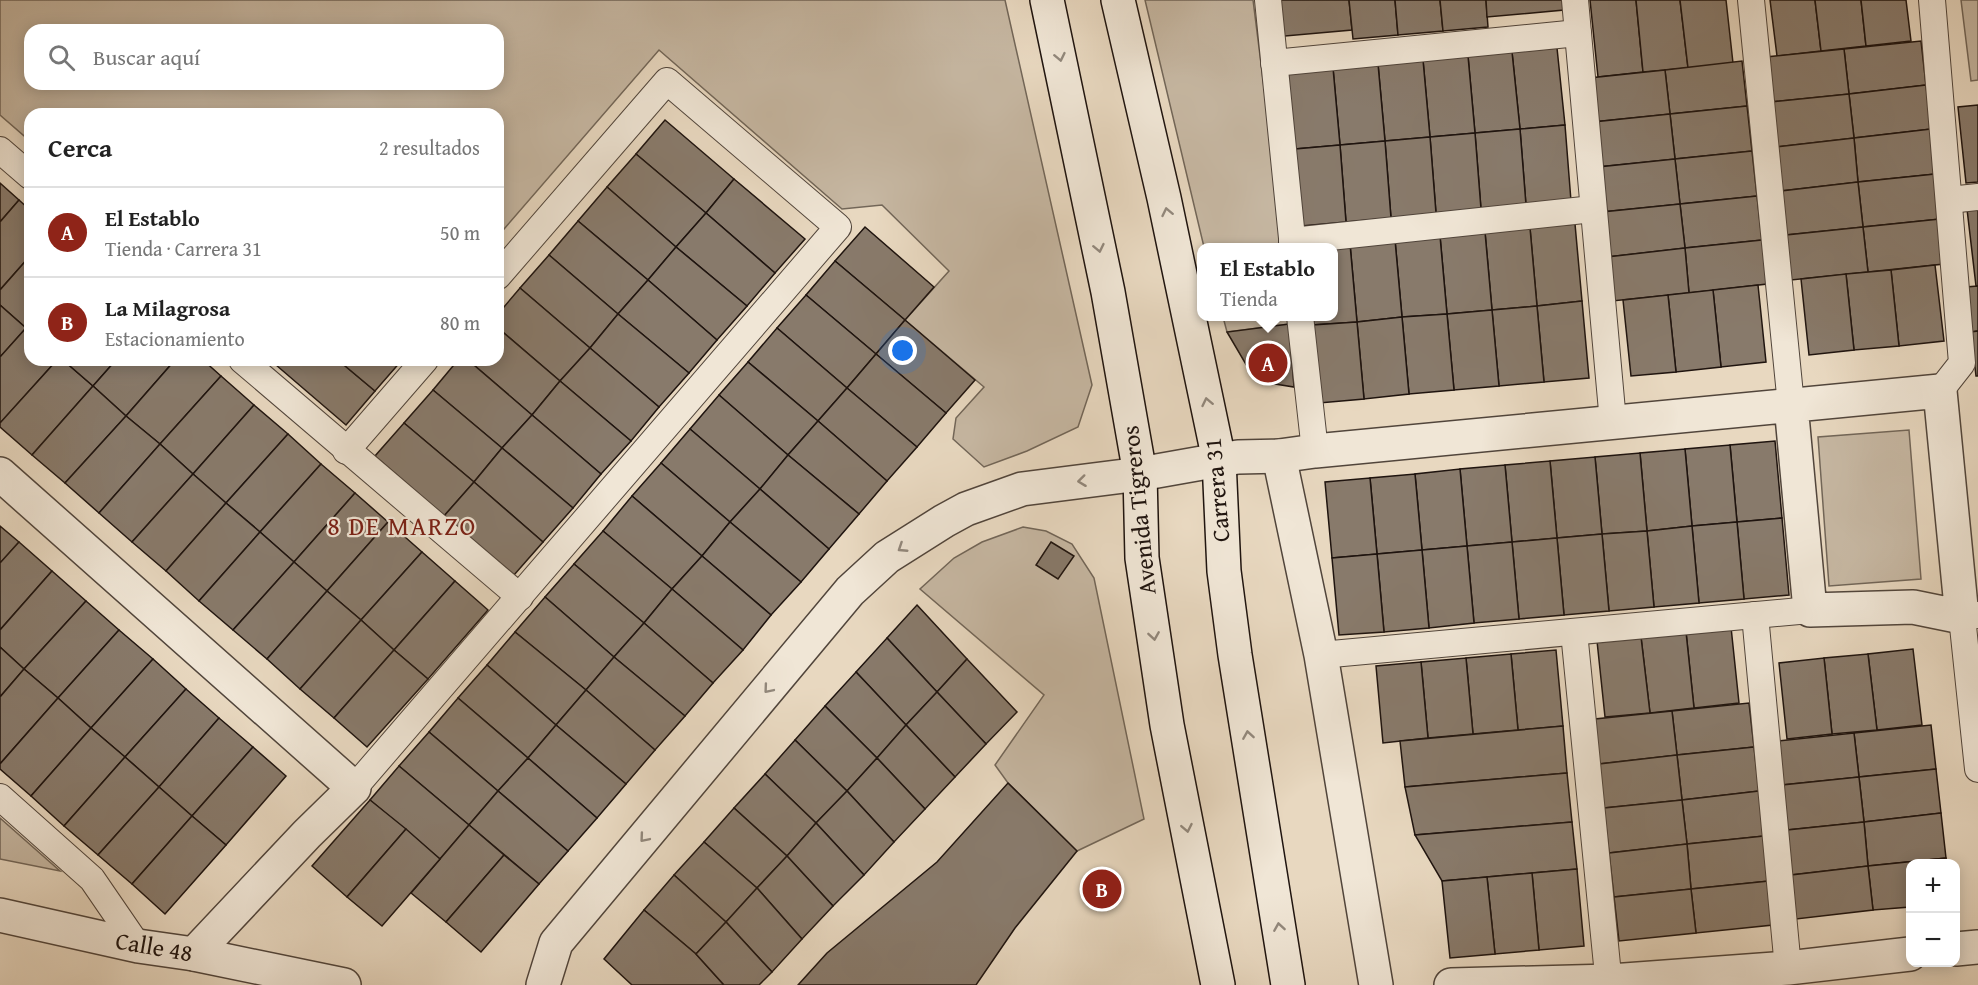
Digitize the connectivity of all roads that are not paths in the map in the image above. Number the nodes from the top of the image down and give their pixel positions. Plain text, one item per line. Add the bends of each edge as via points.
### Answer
1 (1047, 0) edge
2 (1119, 0) edge
3 (1268, 0) edge
4 (1575, 0) edge
5 (1750, 0) edge
6 (1932, 0) edge
7 (1578, 33) junction
8 (1274, 63) junction
9 (0, 150) edge
10 (24, 171) edge
11 (1978, 196) edge
12 (1948, 200) junction
13 (1593, 208) junction
14 (1293, 243) edge
15 (1301, 243) edge
16 (504, 269) edge
17 (1301, 321) edge
18 (249, 366) edge
19 (420, 366) edge
20 (1940, 391) junction
21 (1791, 405) junction
22 (1613, 422) junction
23 (346, 451) junction
24 (1314, 451) junction
25 (1279, 456) junction
26 (1219, 460) junction
27 (0, 474) edge
28 (1140, 474) junction
29 (520, 597) junction
30 (1810, 610) junction
31 (1755, 615) junction
32 (1970, 616) edge
33 (1574, 632) junction
34 (1321, 655) junction
35 (1978, 769) edge
36 (354, 788) junction
37 (0, 797) edge
38 (0, 915) edge
39 (138, 946) junction
40 (1978, 947) edge
41 (1960, 949) edge
42 (194, 954) junction
43 (1906, 955) edge
44 (1788, 968) junction
45 (1611, 983) edge
46 (344, 985) edge
47 (543, 985) edge
48 (1218, 985) edge
49 (1288, 985) edge
50 (1376, 985) edge
51 (1451, 985) edge

1 -> 28 street, Avenida Tigreros via 1108,292
26 -> 2 street, Carrera 31
3 - 8 lane
4 - 7 lane
5 - 21 lane
6 - 12 lane
7 - 8 lane
7 - 13 lane
8 - 14 lane
9 - 10 lane
11 - 12 lane
12 - 20 lane via 1962,363
13 - 15 lane
13 - 22 lane
16 - 29 lane via 667,81 838,227
17 - 24 lane
18 - 23 lane
19 - 23 lane
20 - 21 street
20 - 32 street
21 - 22 street
21 - 30 street
22 - 24 street
23 - 29 lane
24 - 25 street
25 - 26 street
25 - 34 street
26 - 28 street
49 -> 26 street, Carrera 31 via 1235,655 1224,570
27 - 36 street
28 -> 47 street via 1022,489 966,509 887,557 850,591 556,943
28 -> 48 street, Avenida Tigreros via 1142,558 1167,725
29 - 36 lane
30 - 31 lane
30 - 32 street via 1912,607
31 - 33 lane
31 - 44 lane
32 - 35 lane
33 - 34 lane
33 - 45 lane
34 - 50 street
36 - 42 street
37 - 39 lane via 92,879
38 - 39 street, Calle 48
39 - 42 street, Calle 48
40 - 41 street
42 - 46 street, Calle 48
43 - 44 street
44 - 45 street
45 - 51 street

